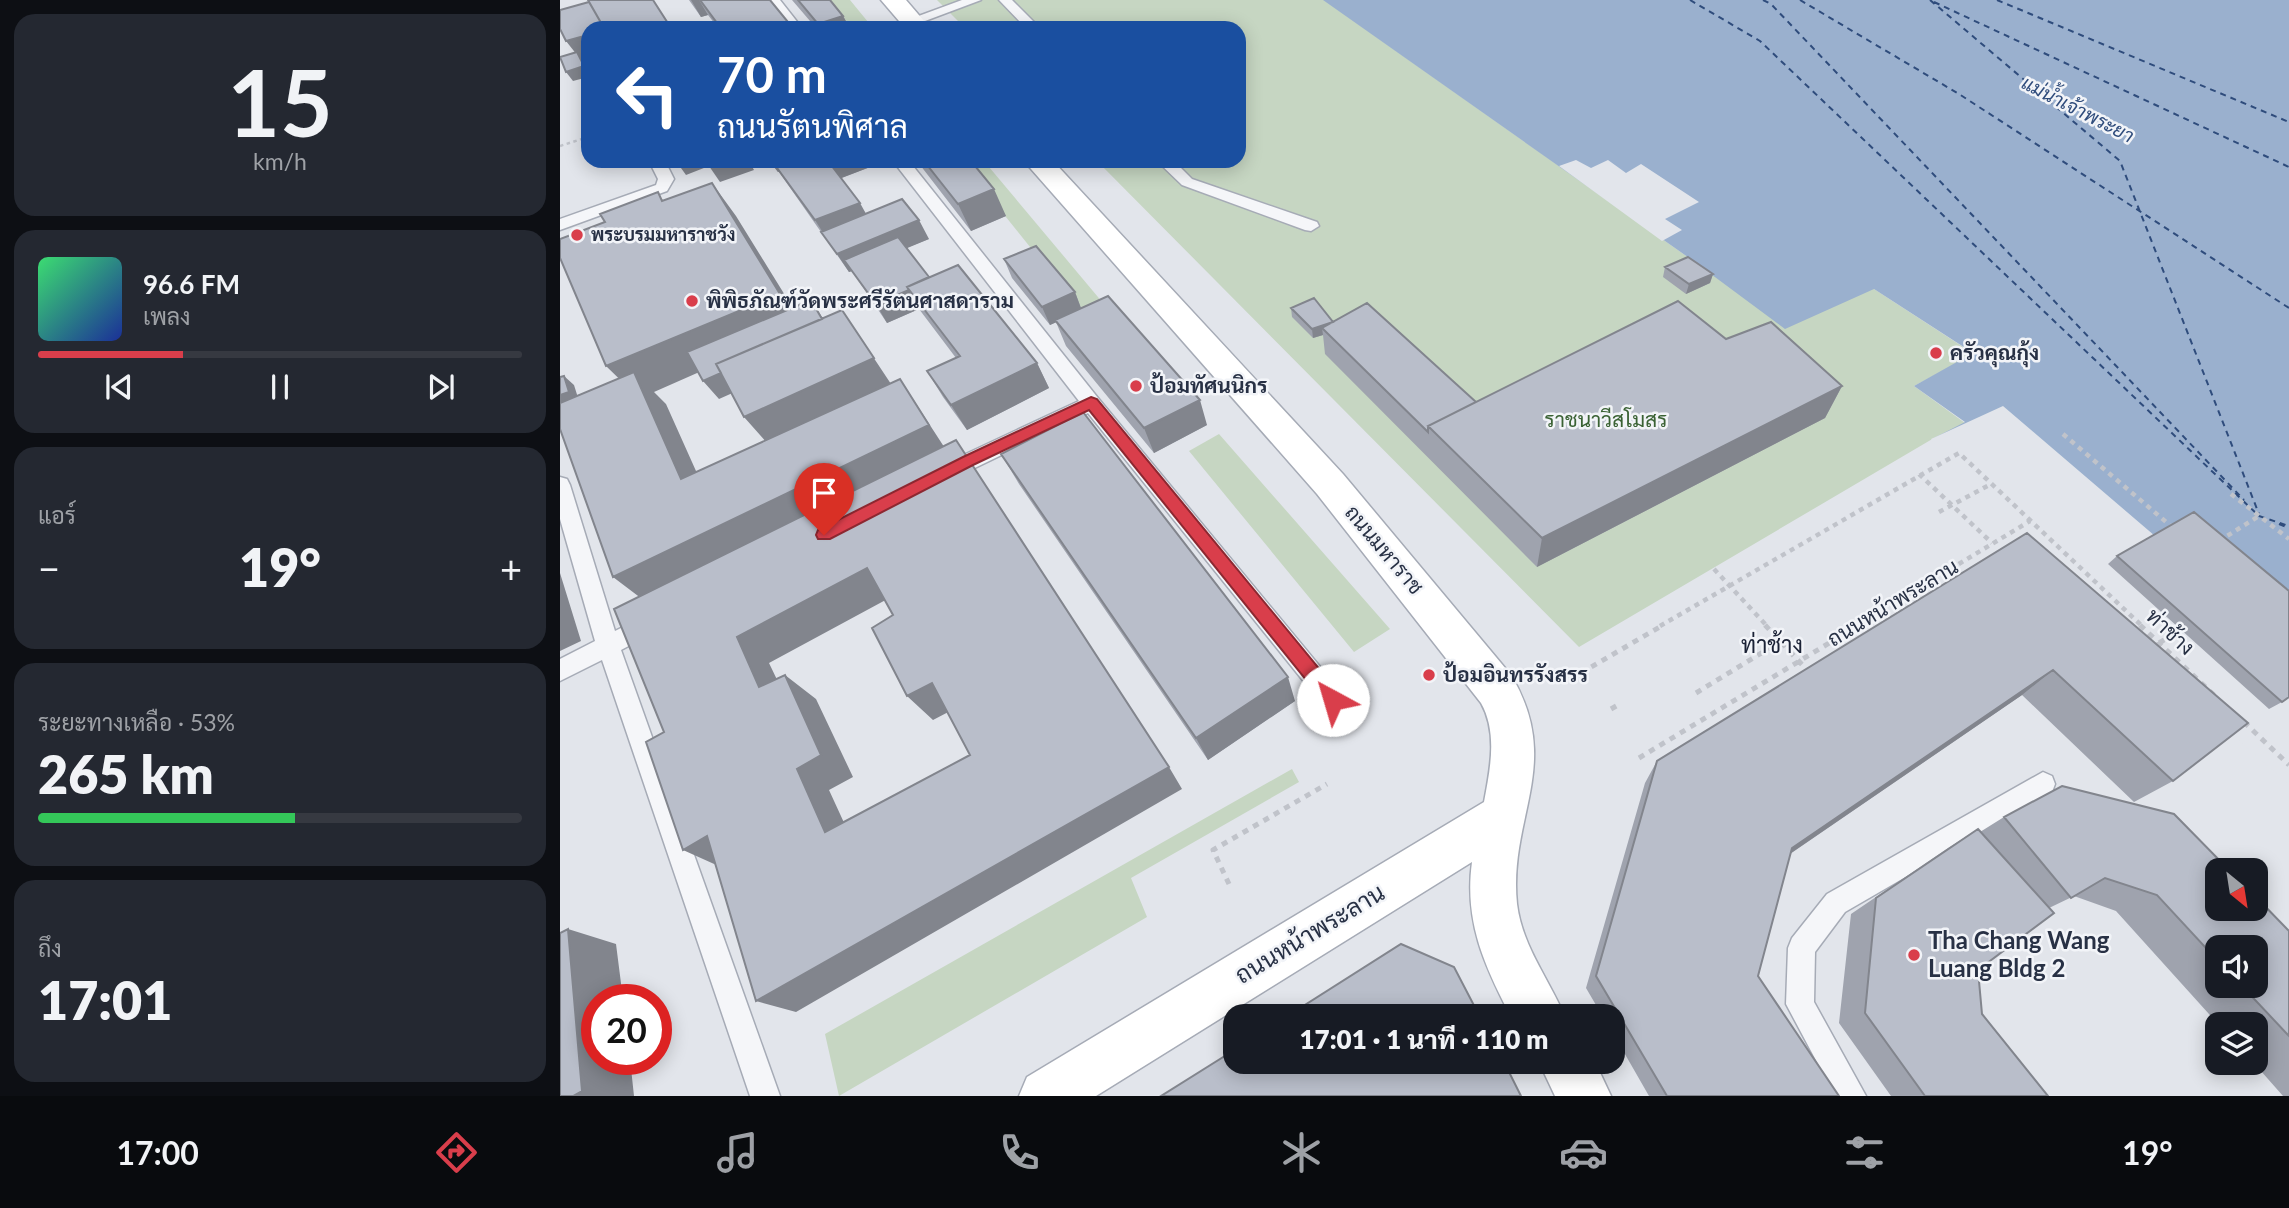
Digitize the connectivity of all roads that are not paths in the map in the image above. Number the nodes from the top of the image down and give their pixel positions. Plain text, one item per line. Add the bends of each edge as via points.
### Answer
1 (773, 0) edge
2 (893, 0) edge
3 (975, 0) edge
4 (1005, 0) edge
5 (790, 21) edge
6 (912, 21) edge
7 (922, 21) edge
8 (1025, 21) edge
9 (660, 168) edge
10 (907, 168) edge
11 (1044, 168) edge
12 (1172, 168) edge
13 (560, 225) edge
14 (1311, 226) dead end
15 (1091, 402) junction
16 (931, 480) edge
17 (560, 485) edge
18 (670, 614) edge
19 (608, 646) junction
20 (560, 671) edge
21 (1333, 700) dead end
22 (2043, 783) dead end
23 (1502, 817) junction
24 (1532, 1004) edge
25 (1572, 1074) edge
26 (765, 1096) edge
27 (1046, 1096) edge
28 (1584, 1096) edge
29 (1850, 1096) edge

1 - 5 lane
2 - 6 street
3 - 7 lane
4 - 8 lane
9 - 13 lane via 666,179 662,188
10 - 15 lane
11 - 23 street, ถนนมหาราช via 1329,484 1496,688 1509,714 1514,742
12 - 14 lane via 1187,182
15 - 16 lane
15 - 21 lane
17 - 19 lane
18 - 19 lane
19 - 20 lane
19 - 26 lane
22 - 29 lane via 1836,903 1802,948 1800,1004
23 - 24 street, ถนนมหาราช via 1493,904 1499,934
23 - 27 street, ถนนหน้าพระลาน
25 - 28 street

